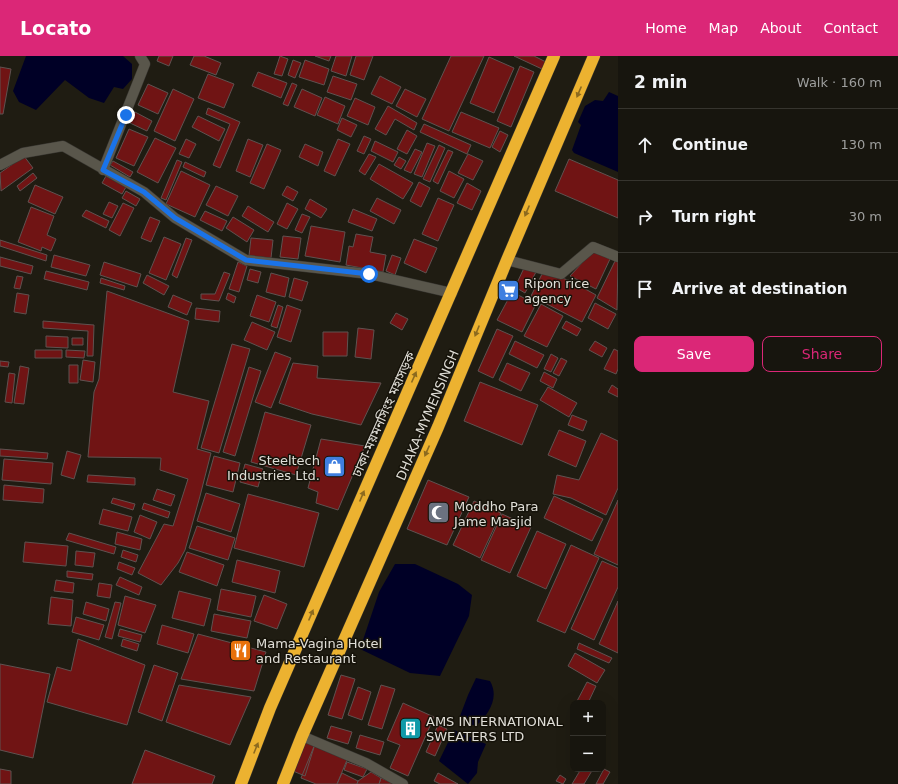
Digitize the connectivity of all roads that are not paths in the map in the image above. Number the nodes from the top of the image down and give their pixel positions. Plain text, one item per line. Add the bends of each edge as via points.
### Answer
1 (140, 56) edge
2 (554, 56) edge
3 (594, 56) edge
4 (0, 165) edge
5 (103, 170) junction
6 (618, 257) edge
7 (506, 260) junction
8 (452, 293) junction
9 (302, 736) junction
10 (241, 784) edge
11 (283, 784) edge
12 (403, 784) edge

1 - 5 street via 145,64
2 - 8 highway, ঢাকা-ময়মনসিংহ মহাসড়ক
3 -> 7 highway, DHAKA-MYMENSINGH
4 - 5 street via 23,153 63,146
5 - 8 street via 144,192 175,218 246,260 369,274
6 - 7 street via 593,247 561,274
7 -> 9 highway, DHAKA-MYMENSINGH via 438,427
10 -> 8 highway, ঢাকা-ময়মনসিংহ মহাসড়ক via 270,708
9 - 11 highway, DHAKA-MYMENSINGH
9 - 12 street via 366,763

